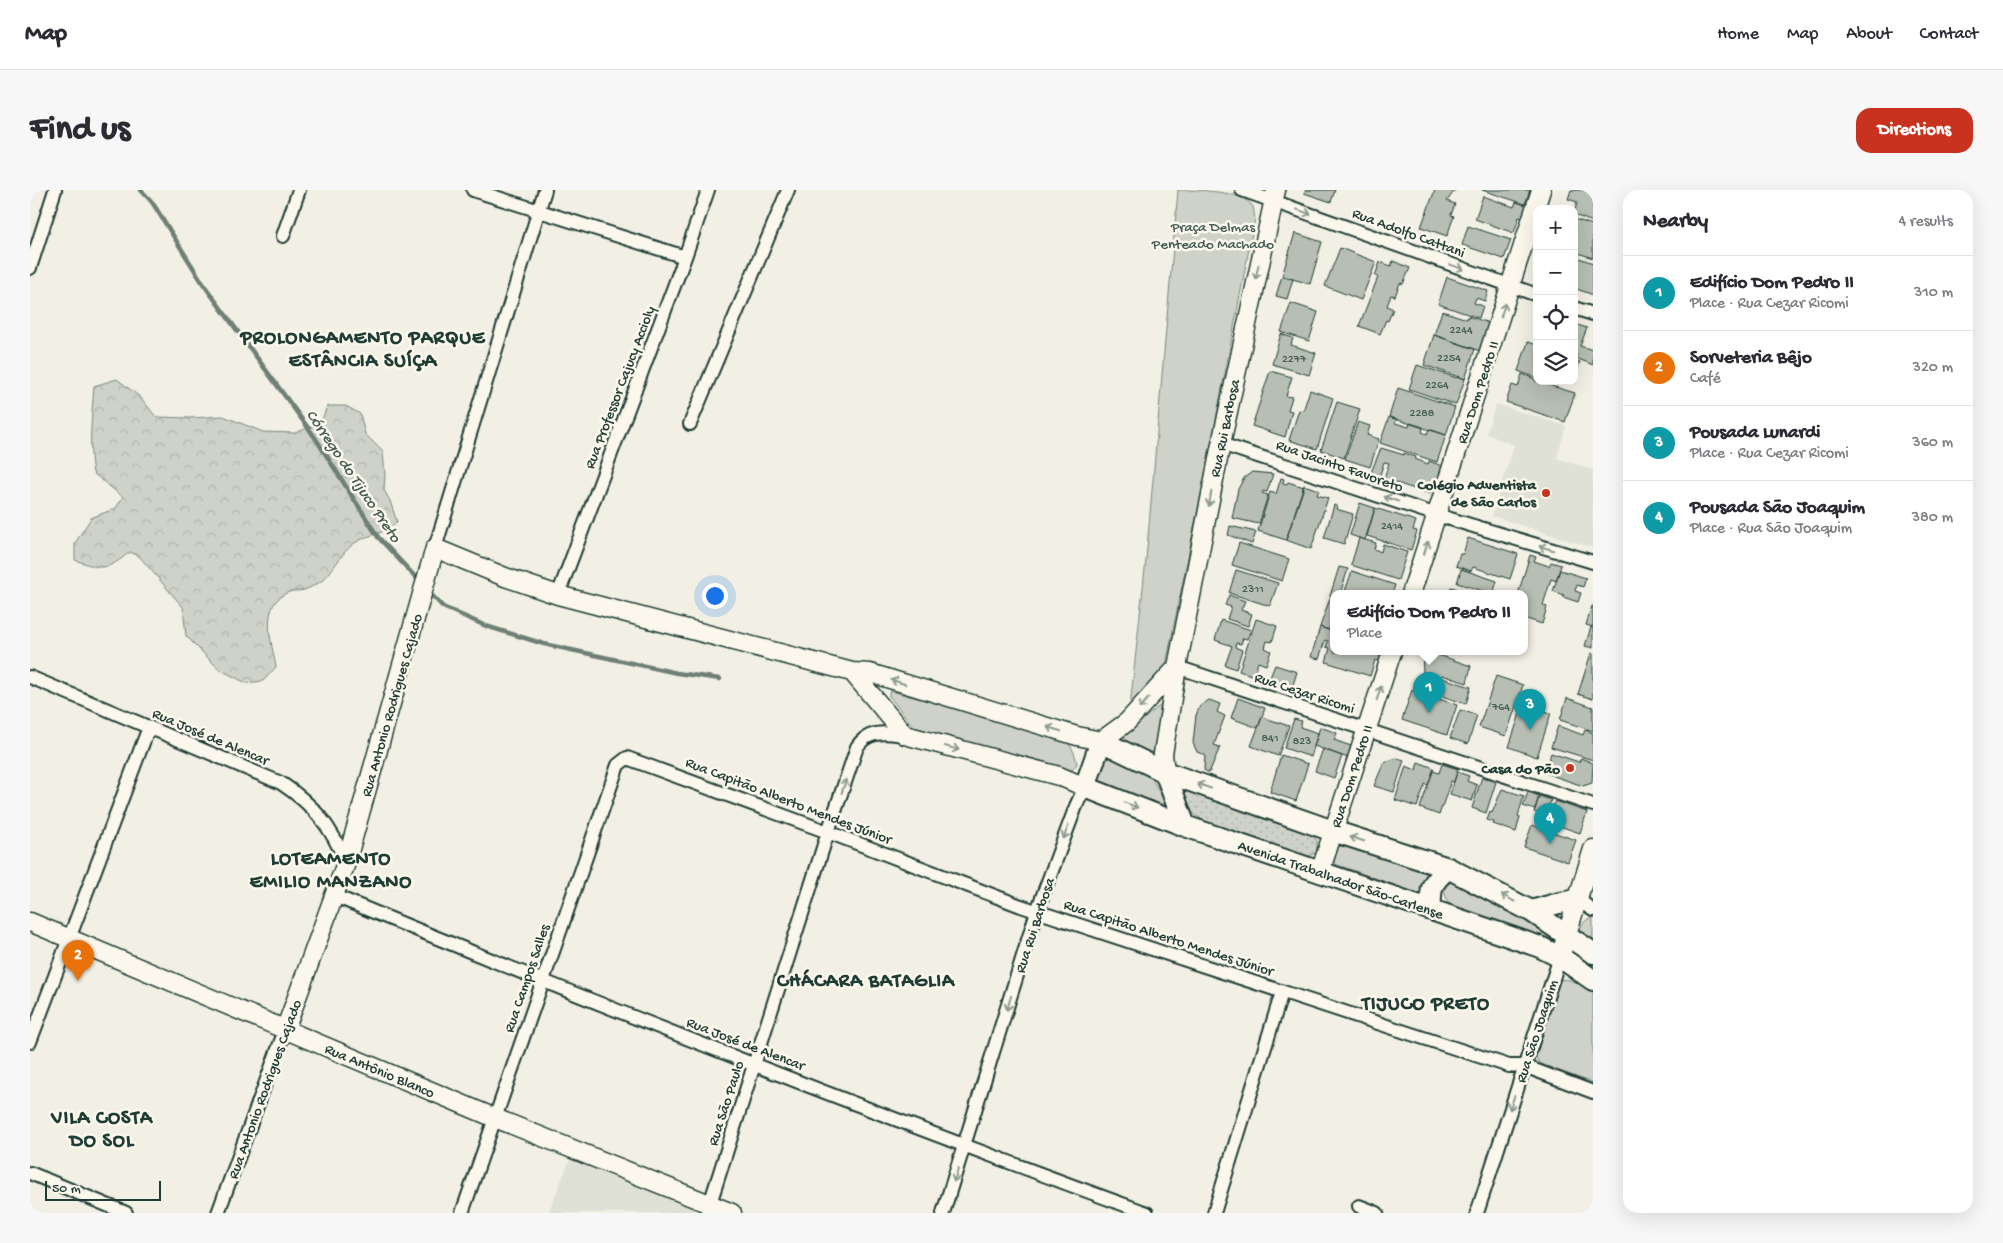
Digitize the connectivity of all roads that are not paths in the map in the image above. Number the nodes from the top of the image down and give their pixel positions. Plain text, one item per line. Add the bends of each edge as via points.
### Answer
1 (56, 190) edge
2 (299, 190) edge
3 (473, 190) edge
4 (545, 190) edge
5 (708, 190) edge
6 (788, 190) edge
7 (1242, 190) edge
8 (1541, 190) edge
9 (1274, 195) edge
10 (538, 211) junction
11 (283, 236) dead end
12 (686, 256) junction
13 (30, 268) edge
14 (1510, 286) junction
15 (1533, 294) edge
16 (1578, 309) edge
17 (1593, 314) edge
18 (690, 424) dead end
19 (1221, 444) junction
20 (1438, 515) junction
21 (433, 552) junction
22 (1593, 562) edge
23 (1412, 590) edge
24 (558, 595) junction
25 (1391, 655) edge
26 (1177, 667) junction
27 (852, 672) junction
28 (30, 678) edge
29 (150, 727) junction
30 (1367, 729) junction
31 (906, 735) junction
32 (1101, 741) junction
33 (627, 758) joint
34 (1165, 772) junction
35 (1085, 787) junction
36 (1593, 805) edge
37 (1185, 826) junction
38 (1333, 831) junction
39 (828, 832) junction
40 (1593, 849) edge
41 (346, 863) junction
42 (1448, 868) junction
43 (1320, 872) junction
44 (335, 896) junction
45 (1586, 905) edge
46 (1431, 910) junction
47 (1037, 911) junction
48 (1531, 911) junction
49 (30, 922) edge
50 (1567, 935) junction
51 (69, 938) junction
52 (1593, 953) edge
53 (1560, 957) junction
54 (1593, 980) edge
55 (542, 981) junction
56 (1282, 992) junction
57 (285, 1030) junction
58 (30, 1042) edge
59 (755, 1064) junction
60 (1524, 1066) junction
61 (1593, 1092) edge
62 (495, 1118) junction
63 (965, 1147) junction
64 (30, 1173) edge
65 (1359, 1206) dead end
66 (708, 1209) edge
67 (126, 1213) edge
68 (218, 1213) edge
69 (462, 1213) edge
70 (732, 1213) edge
71 (943, 1213) edge
72 (1147, 1213) edge
73 (1214, 1213) edge
74 (1377, 1213) edge
75 (1477, 1213) edge

1 - 13 street
2 - 11 street
3 - 10 street
4 - 10 street, Rua Antonio Rodrigues Cajado
5 - 12 street, Rua Professor Cajucy Accioly
6 - 18 street
7 - 9 street, Rua Adolfo Cattani
8 - 14 street, Rua Dom Pedro II
9 -> 14 street, Rua Adolfo Cattani
9 -> 19 street, Rua Rui Barbosa
10 - 12 street
10 - 21 street, Rua Antonio Rodrigues Cajado
12 - 24 street, Rua Professor Cajucy Accioly
14 - 15 street, Rua Adolfo Cattani
20 -> 14 street, Rua Dom Pedro II
16 - 17 street
20 -> 19 street, Rua Jacinto Favoreto
19 -> 26 street, Rua Rui Barbosa
22 -> 20 street, Rua Jacinto Favoreto
23 -> 20 street, Rua Dom Pedro II
21 - 24 street
21 - 41 street, Rua Antonio Rodrigues Cajado
24 - 27 street
30 -> 25 street, Rua Dom Pedro II
26 - 30 street, Rua Cezar Ricomi
26 -> 32 street via 1128,722
26 - 34 street, Rua Rui Barbosa via 1163,754
27 - 31 street
32 -> 27 street via 870,672
28 - 29 street, Rua José de Alencar
29 - 41 street, Rua José de Alencar via 281,783 299,795 330,828
29 - 51 street
30 - 36 street, Rua Cezar Ricomi
30 - 38 street, Rua Dom Pedro II
31 -> 35 street via 1059,776
39 -> 31 street, Rua São Paulo via 861,740 877,734
32 - 34 main road
32 - 35 main road, Rua Rui Barbosa
33 - 39 street, Rua Capitão Alberto Mendes Júnior
33 - 55 street, Rua Campos Salles via 618,766
34 - 37 main road
38 -> 34 main road
35 -> 37 main road, Avenida Trabalhador São-Carlense
35 -> 47 street, Rua Rui Barbosa
37 - 43 main road, Avenida Trabalhador São-Carlense
42 -> 38 main road
38 - 43 street, Rua Dom Pedro II
39 - 47 street, Rua Capitão Alberto Mendes Júnior
39 - 59 street, Rua São Paulo
40 - 45 street, Rua São Joaquim
41 - 44 street, Rua Antonio Rodrigues Cajado
42 - 46 main road via 1430,889
48 -> 42 main road
43 - 46 main road, Avenida Trabalhador São-Carlense
44 - 55 street, Rua José de Alencar
44 - 57 street, Rua Antonio Rodrigues Cajado
45 - 48 main road via 1559,903
45 - 50 street, Rua São Joaquim
46 - 53 main road, Avenida Trabalhador São-Carlense via 1540,947
47 - 56 street, Rua Capitão Alberto Mendes Júnior
47 -> 63 street, Rua Rui Barbosa
48 - 50 main road
49 - 51 street, Rua Antônio Blanco
50 - 52 main road
50 - 53 street, Rua São Joaquim
51 - 57 street, Rua Antônio Blanco
51 - 58 street
53 - 54 main road, Avenida Trabalhador São-Carlense
53 - 60 street, Rua São Joaquim
55 - 59 street, Rua José de Alencar
55 - 62 street, Rua Campos Salles
56 - 60 street, Rua Capitão Alberto Mendes Júnior via 1509,1066
56 - 73 street
57 - 62 street, Rua Antônio Blanco
57 - 68 street, Rua Antonio Rodrigues Cajado
59 - 63 street, Rua José de Alencar
59 - 66 street, Rua São Paulo
60 - 61 street, Rua Capitão Alberto Mendes Júnior
60 -> 75 street, Rua São Joaquim
62 - 66 street, Rua Antônio Blanco
62 - 69 street, Rua Campos Salles
63 -> 71 street, Rua Rui Barbosa
63 - 72 street, Rua José de Alencar
64 - 67 street
65 - 74 street
66 - 70 street, Rua Antônio Blanco

